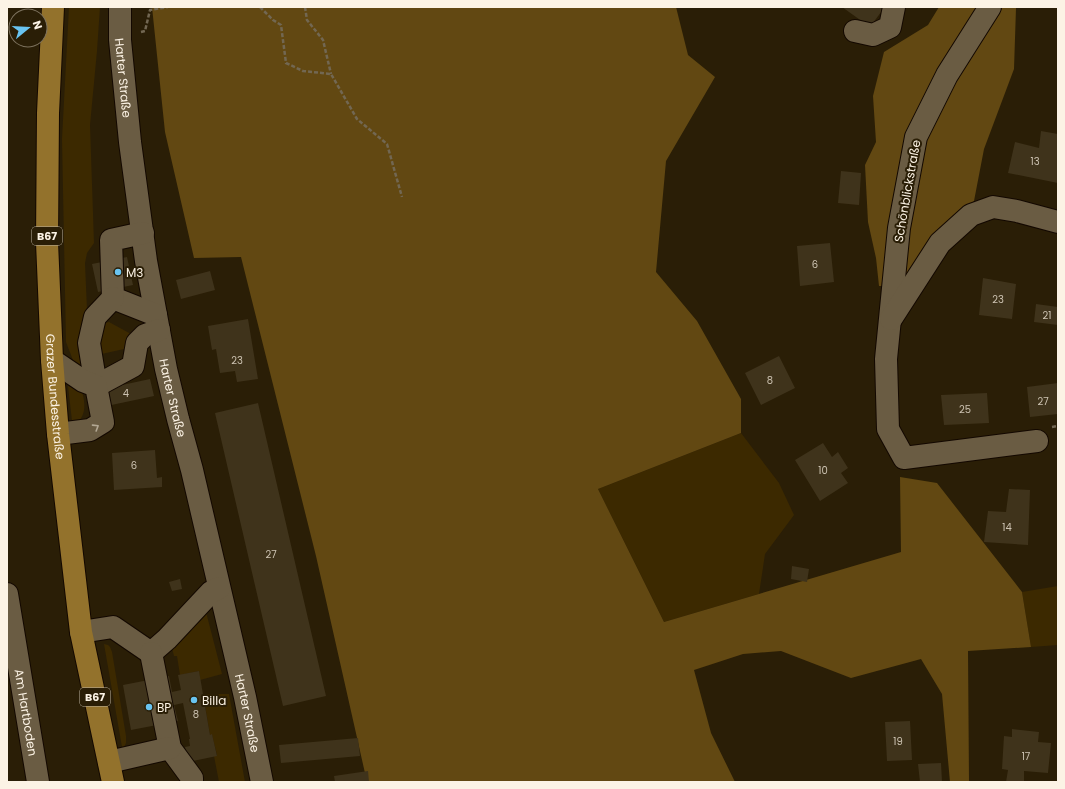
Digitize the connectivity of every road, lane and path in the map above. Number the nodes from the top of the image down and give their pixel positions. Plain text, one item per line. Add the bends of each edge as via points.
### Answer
1 (52, 7) edge
2 (120, 7) edge
3 (168, 7) edge
4 (260, 7) edge
5 (305, 7) edge
6 (894, 7) edge
7 (990, 7) edge
8 (855, 32) dead end
9 (120, 40) junction
10 (331, 74) junction
11 (402, 197) dead end
12 (1058, 222) edge
13 (143, 233) junction
14 (113, 298) junction
15 (890, 321) junction
16 (158, 323) junction
17 (52, 360) junction
18 (96, 386) junction
19 (58, 434) junction
20 (1037, 441) dead end
21 (220, 588) junction
22 (7, 594) edge
23 (81, 632) junction
24 (151, 653) junction
25 (170, 748) junction
26 (111, 772) edge
27 (38, 782) edge
28 (192, 782) edge
29 (262, 782) edge

1 - 17 main road, Grazer Bundesstraße / B67 via 47,234
2 - 9 street, Harter Straße
3 - 9 path via 150,10 145,31
4 - 10 path via 281,25 286,63 303,71
5 - 10 path via 307,20 323,40
6 - 8 street via 890,27 873,35
7 - 15 street, Schönblickstraße via 947,75 916,137 899,228
9 - 13 street, Harter Straße via 130,142
10 - 11 path via 357,119 387,144
12 - 15 street, Schönblickstraße via 993,207 971,215 940,243
13 - 14 street via 111,240
13 - 16 street, Harter Straße
14 - 16 street
14 - 18 street via 95,317 89,343
15 - 20 street, Schönblickstraße via 886,359 888,429 904,458
16 - 18 street via 137,343 133,366
16 - 21 street, Harter Straße via 166,369
17 - 18 street via 83,381
17 - 19 main road, Grazer Bundesstraße / B67
19 -> 18 street via 90,430 103,422
19 - 23 main road, Grazer Bundesstraße / B67
21 - 24 street via 211,592
21 - 29 street, Harter Straße
22 - 27 street, Am Hartboden
23 - 24 street via 113,627
23 - 26 main road, Grazer Bundesstraße / B67
24 - 25 street
25 - 26 street
25 - 28 street via 192,778

